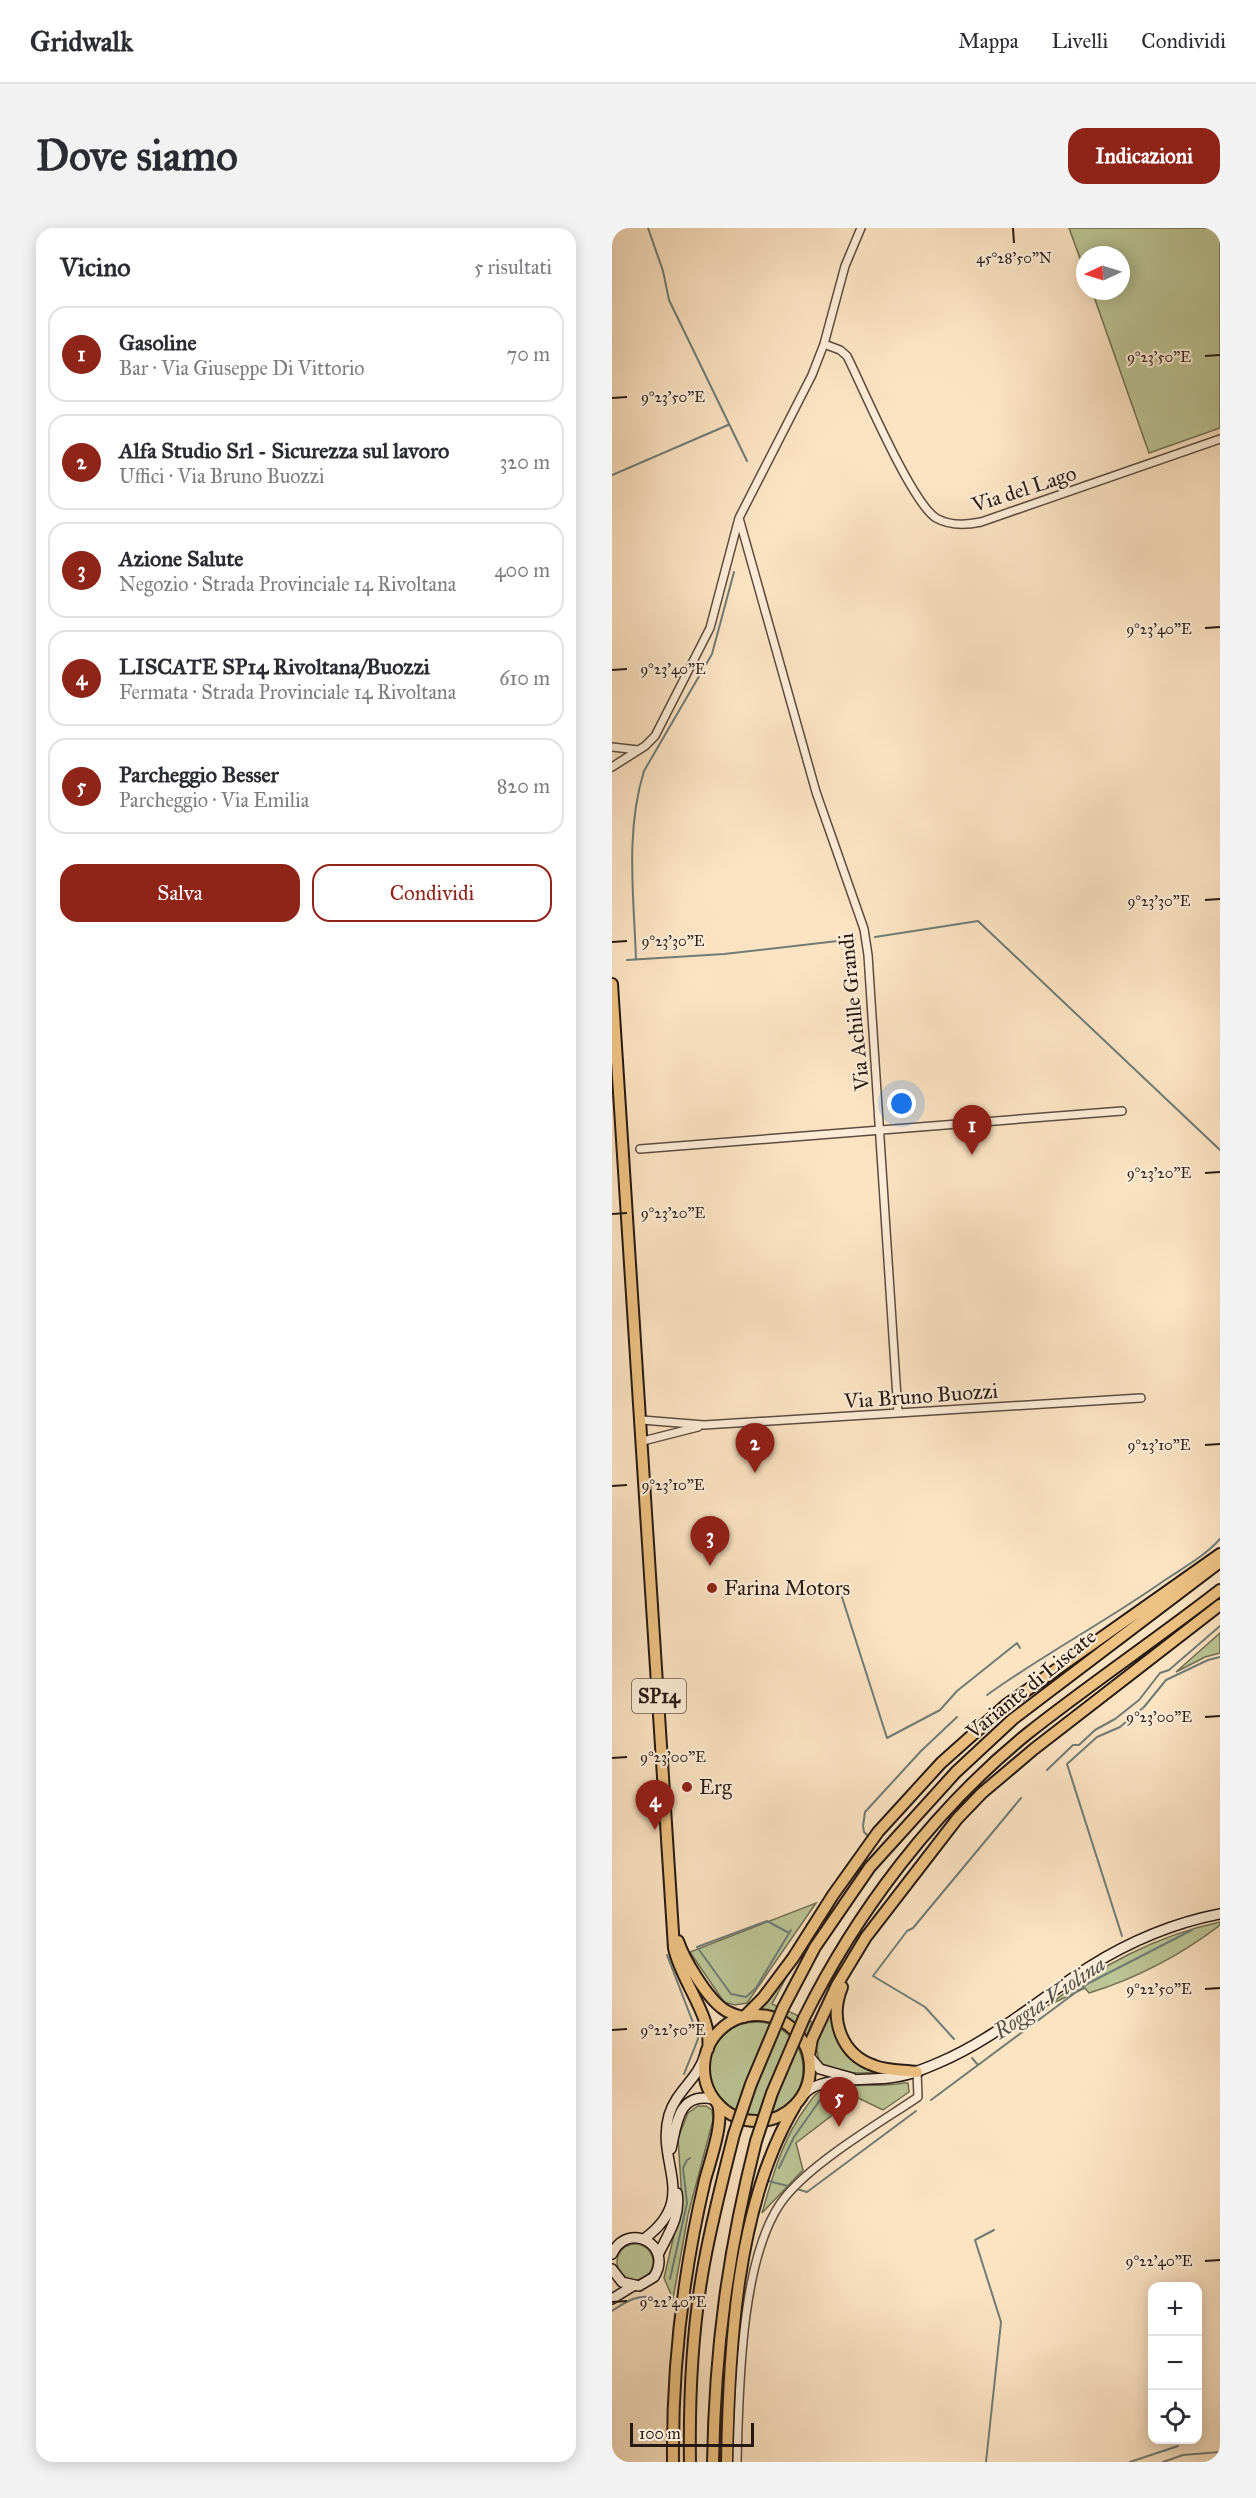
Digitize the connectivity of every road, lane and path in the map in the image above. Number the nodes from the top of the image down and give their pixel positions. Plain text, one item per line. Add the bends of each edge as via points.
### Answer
1 (861, 228) edge
2 (824, 344) junction
3 (1220, 440) edge
4 (739, 518) junction
5 (612, 747) edge
6 (640, 749) junction
7 (612, 767) edge
8 (612, 984) edge
9 (1122, 1111) dead end
10 (881, 1129) junction
11 (640, 1149) dead end
12 (1141, 1398) dead end
13 (898, 1413) junction
14 (642, 1420) junction
15 (704, 1425) junction
16 (643, 1441) junction
17 (1220, 1554) edge
18 (1220, 1562) edge
19 (1220, 1590) edge
20 (1220, 1605) edge
21 (1220, 1914) edge
22 (672, 1923) junction
23 (876, 1923) junction
24 (744, 2017) junction
25 (707, 2052) junction
26 (809, 2056) junction
27 (916, 2072) junction
28 (863, 2080) junction
29 (803, 2096) junction
30 (715, 2102) junction
31 (795, 2106) junction
32 (669, 2154) junction
33 (672, 2179) junction
34 (644, 2239) junction
35 (612, 2252) edge
36 (658, 2255) junction
37 (612, 2271) edge
38 (633, 2286) junction
39 (612, 2299) edge
40 (673, 2462) edge
41 (690, 2462) edge
42 (713, 2462) edge
43 (727, 2462) edge
44 (737, 2462) edge

1 - 2 street via 844,266
2 - 3 street, Via del Lago via 847,356 917,498 946,522 981,522
2 - 4 street via 803,394
4 - 6 street via 708,633 661,727
4 - 10 street, Via Achille Grandi via 816,792 864,929
5 - 6 street
6 - 7 street
8 - 14 main road, SP14
9 - 10 street
10 - 11 street
10 - 13 street, Via Achille Grandi
12 - 13 street, Via Bruno Buozzi
13 - 15 street, Via Bruno Buozzi
14 - 15 street, Via Bruno Buozzi
14 - 16 main road, SP14
15 - 16 street, Via Bruno Buozzi
16 - 22 main road, SP14
17 - 24 main road via 1006,1705 941,1763 872,1840 793,1958 764,1998
18 - 41 main road, Variante di Liscate, bridge via 1007,1724 956,1772 880,1853 815,1947 783,2008 734,2133 702,2281 691,2379
19 - 42 main road, Variante di Liscate, bridge via 1026,1735 971,1787 907,1857 834,1960 772,2093 737,2217 720,2324
20 - 23 main road via 982,1793
21 - 27 main road via 1173,1927 1125,1947 952,2057
22 - 24 main road, SP14 via 687,1960 715,2001 727,2012
22 - 25 main road, SP14 via 677,1963 707,2028
23 - 26 main road via 837,1985 811,2042
23 - 27 main road via 840,1990 838,2026 848,2048 865,2062
24 - 25 main road via 722,2028
24 - 26 main road via 764,2016 785,2023 800,2038
25 - 30 main road via 705,2079
25 - 32 main road via 701,2068 669,2113
26 - 28 main road via 824,2071
26 - 29 main road via 810,2075
27 - 28 main road
27 - 44 street via 918,2097 820,2164 789,2192 767,2227 755,2262 742,2356
28 - 29 main road via 823,2083
29 - 31 main road
30 - 31 main road via 734,2116 754,2122 777,2118
30 - 32 main road via 695,2098 686,2104
30 - 40 main road via 719,2111 716,2135 685,2278 675,2376
31 - 43 main road via 766,2166 749,2234 734,2325
32 - 33 main road
33 - 34 main road via 667,2218
33 - 36 main road via 677,2215
34 - 35 main road via 627,2239
34 - 36 main road
36 - 38 main road via 659,2267 654,2277
37 - 38 main road via 622,2282
38 - 39 main road

